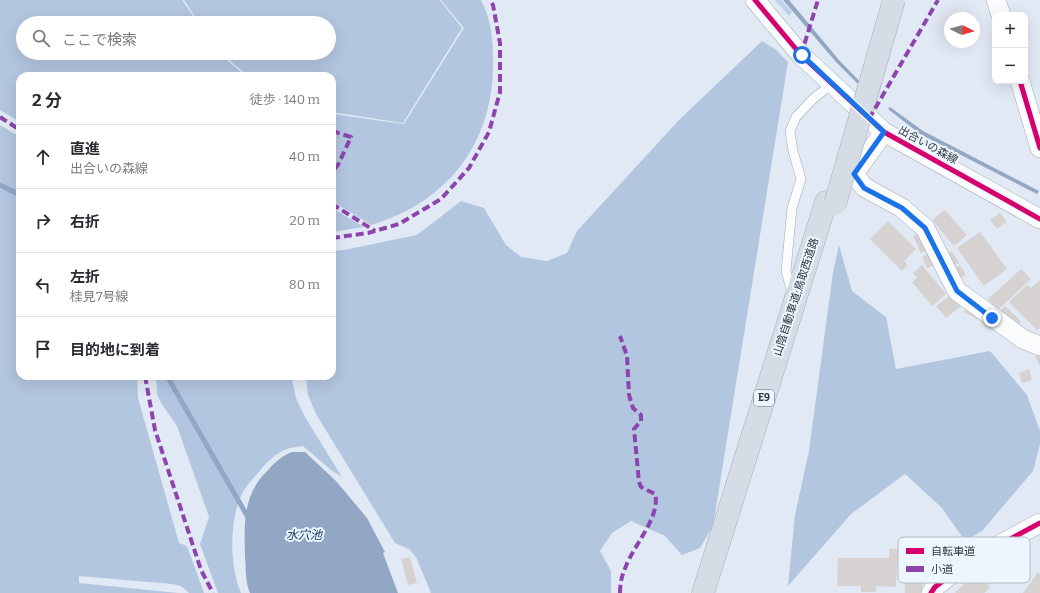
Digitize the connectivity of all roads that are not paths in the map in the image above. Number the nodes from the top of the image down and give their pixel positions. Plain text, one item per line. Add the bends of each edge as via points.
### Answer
1 (754, 0) edge
2 (887, 0) edge
3 (894, 0) edge
4 (996, 0) edge
5 (1000, 12) edge
6 (832, 84) junction
7 (1021, 84) edge
8 (884, 132) junction
9 (1040, 148) edge
10 (830, 203) junction
11 (1040, 219) edge
12 (794, 302) junction
13 (1040, 346) edge
14 (1040, 523) edge
15 (1014, 537) edge
16 (940, 583) edge
17 (702, 593) edge
18 (714, 593) edge
19 (930, 593) edge

1 - 6 street, 出合いの森線 via 802,55
2 - 10 highway, 山陰自動車道;鳥取西道路 / E9
3 - 10 highway, 山陰自動車道;鳥取西道路 / E9, bridge
4 - 5 street
6 - 8 street, 出合いの森線
6 - 12 lane via 796,117 790,131 792,151 801,180 792,208 786,271
7 - 9 street
8 - 11 street, 出合いの森線
8 - 13 street via 854,174 864,188 902,208 925,228 957,291 1023,339
10 - 12 highway, 山陰自動車道;鳥取西道路 / E9
10 - 18 highway, 山陰自動車道;鳥取西道路 / E9
12 - 17 highway, 山陰自動車道;鳥取西道路 / E9
14 - 15 street
16 - 19 street

